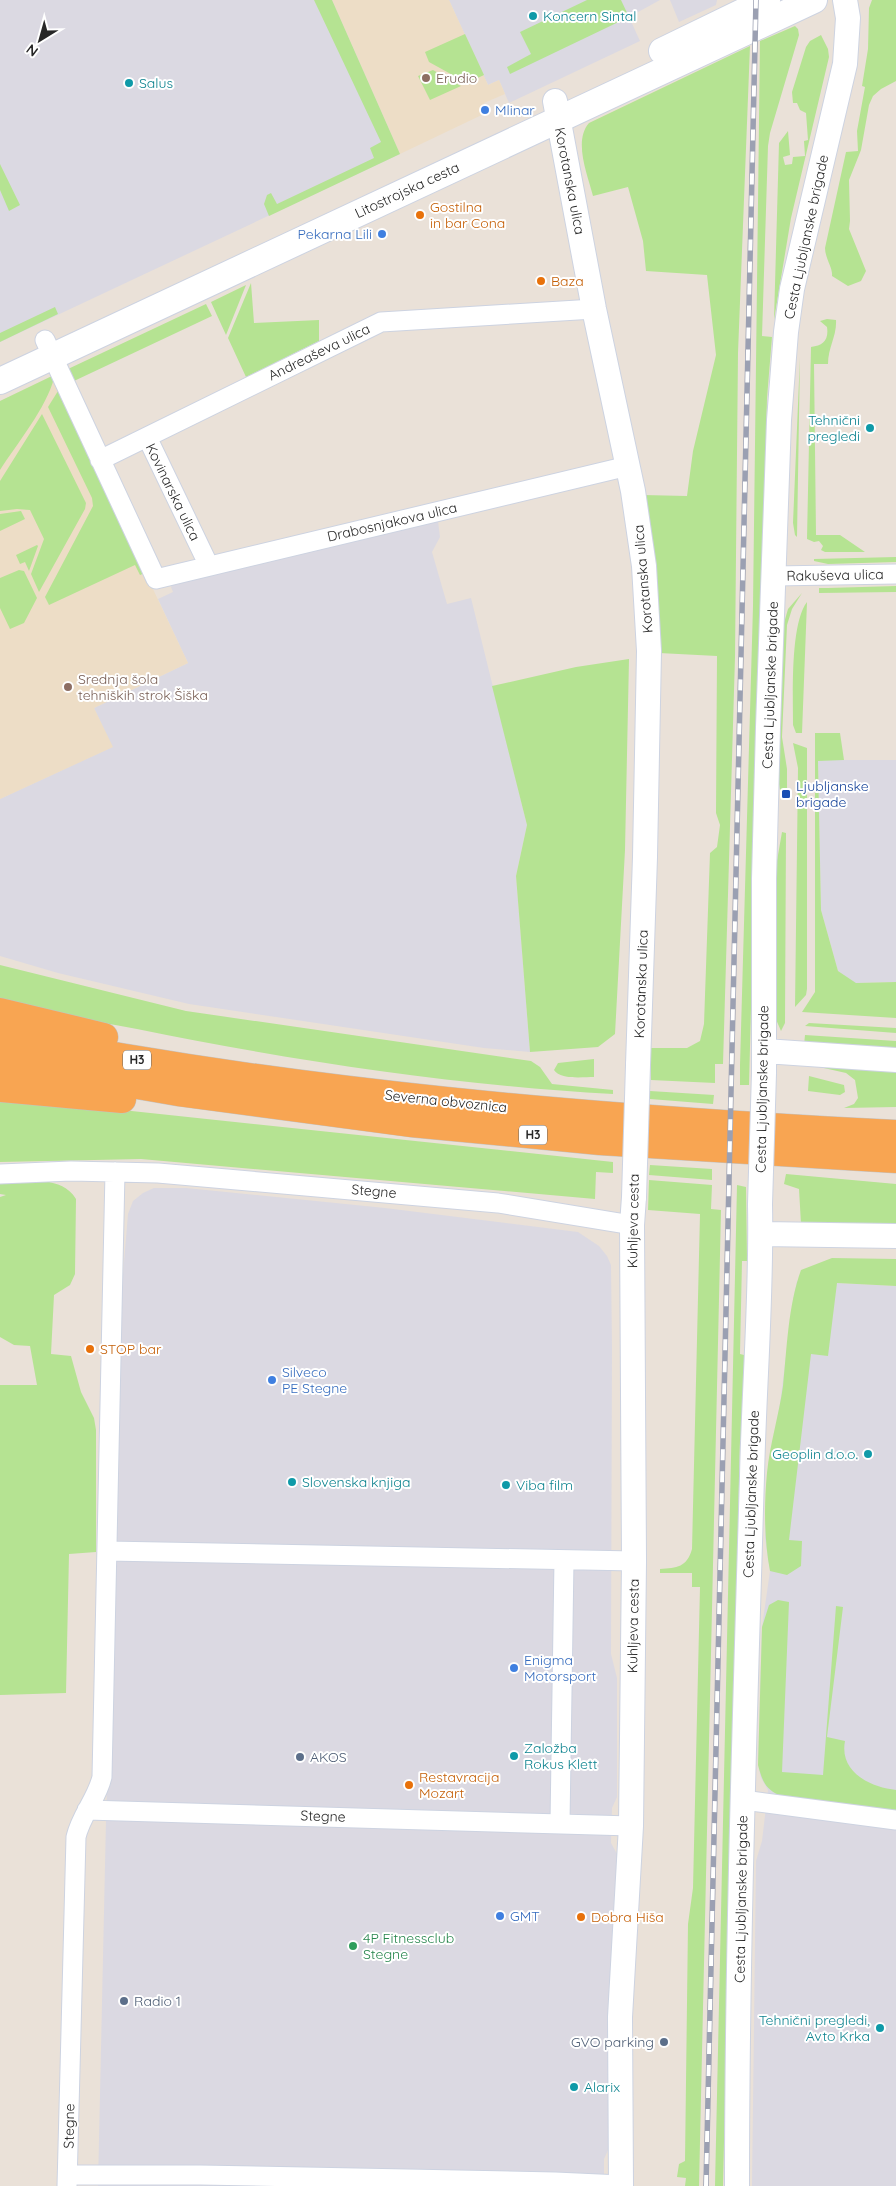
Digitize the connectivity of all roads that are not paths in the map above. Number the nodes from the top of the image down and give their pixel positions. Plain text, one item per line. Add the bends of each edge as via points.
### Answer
1 (768, 0) edge
2 (814, 0) edge
3 (845, 0) edge
4 (595, 92) junction
5 (556, 110) junction
6 (594, 309) junction
7 (49, 348) junction
8 (0, 361) edge
9 (0, 381) edge
10 (147, 438) junction
11 (100, 460) junction
12 (628, 466) junction
13 (209, 566) junction
14 (896, 574) edge
15 (774, 576) junction
16 (0, 1012) edge
17 (0, 1035) edge
18 (896, 1060) edge
19 (0, 1061) edge
20 (764, 1062) junction
21 (638, 1065) joint
22 (0, 1088) edge
23 (270, 1092) junction
24 (896, 1116) edge
25 (896, 1134) edge
26 (803, 1141) junction
27 (896, 1159) edge
28 (115, 1172) junction
29 (0, 1174) edge
30 (896, 1175) edge
31 (632, 1225) junction
32 (761, 1234) junction
33 (896, 1236) edge
34 (107, 1551) junction
35 (564, 1560) junction
36 (634, 1561) junction
37 (743, 1800) junction
38 (87, 1810) junction
39 (896, 1820) edge
40 (560, 1823) junction
41 (631, 1826) junction
42 (68, 2181) edge
43 (621, 2185) edge
44 (736, 2186) edge

1 - 4 main road, Litostrojska cesta
2 - 4 main road, Litostrojska cesta
3 - 15 street, Cesta Ljubljanske brigade via 848,41 842,76 792,289 786,332 779,420
4 - 5 main road, Litostrojska cesta
5 - 6 street, Korotanska ulica
5 - 7 main road, Litostrojska cesta
6 - 10 street, Andreaševa ulica via 381,322
6 - 12 street, Korotanska ulica
7 - 8 main road, Litostrojska cesta
7 - 9 main road, Litostrojska cesta
7 - 11 street
10 - 11 street, Kovinarska ulica
10 - 13 street, Kovinarska ulica
11 - 13 street, Drabosnjakova ulica via 156,579
12 - 13 street, Drabosnjakova ulica
12 - 21 street, Korotanska ulica via 644,566 649,642
14 - 15 street, Rakuševa ulica
15 - 20 street, Cesta Ljubljanske brigade via 768,718
16 - 23 highway via 165,1049
17 - 23 highway, Severna obvoznica / H3 via 172,1066
18 - 20 street
19 - 23 highway, Severna obvoznica / H3 via 169,1090
20 - 32 street, Cesta Ljubljanske brigade, bridge
21 - 31 street, Kuhljeva cesta, bridge
22 - 23 highway via 148,1102
23 - 26 highway, Severna obvoznica / H3 via 411,1123 600,1141
24 - 26 highway via 855,1117 828,1122
25 - 26 highway, Severna obvoznica / H3
26 - 27 highway, Severna obvoznica / H3
26 - 30 highway via 825,1164 852,1171
28 - 29 street, Stegne
28 - 31 street, Stegne via 498,1203
28 - 34 street, Stegne
31 - 36 street, Kuhljeva cesta
32 - 33 street
32 - 37 street, Cesta Ljubljanske brigade
34 - 35 street
34 - 38 street, Stegne via 102,1777
35 - 36 street
35 - 40 street
36 - 41 street, Kuhljeva cesta
37 - 39 street
37 - 44 street, Cesta Ljubljanske brigade
38 - 40 street, Stegne
38 - 42 street, Stegne via 79,1827 75,1849
40 - 41 street, Stegne
41 - 43 street, Kuhljeva cesta via 620,2017
42 - 43 street, Stegne via 269,2176

